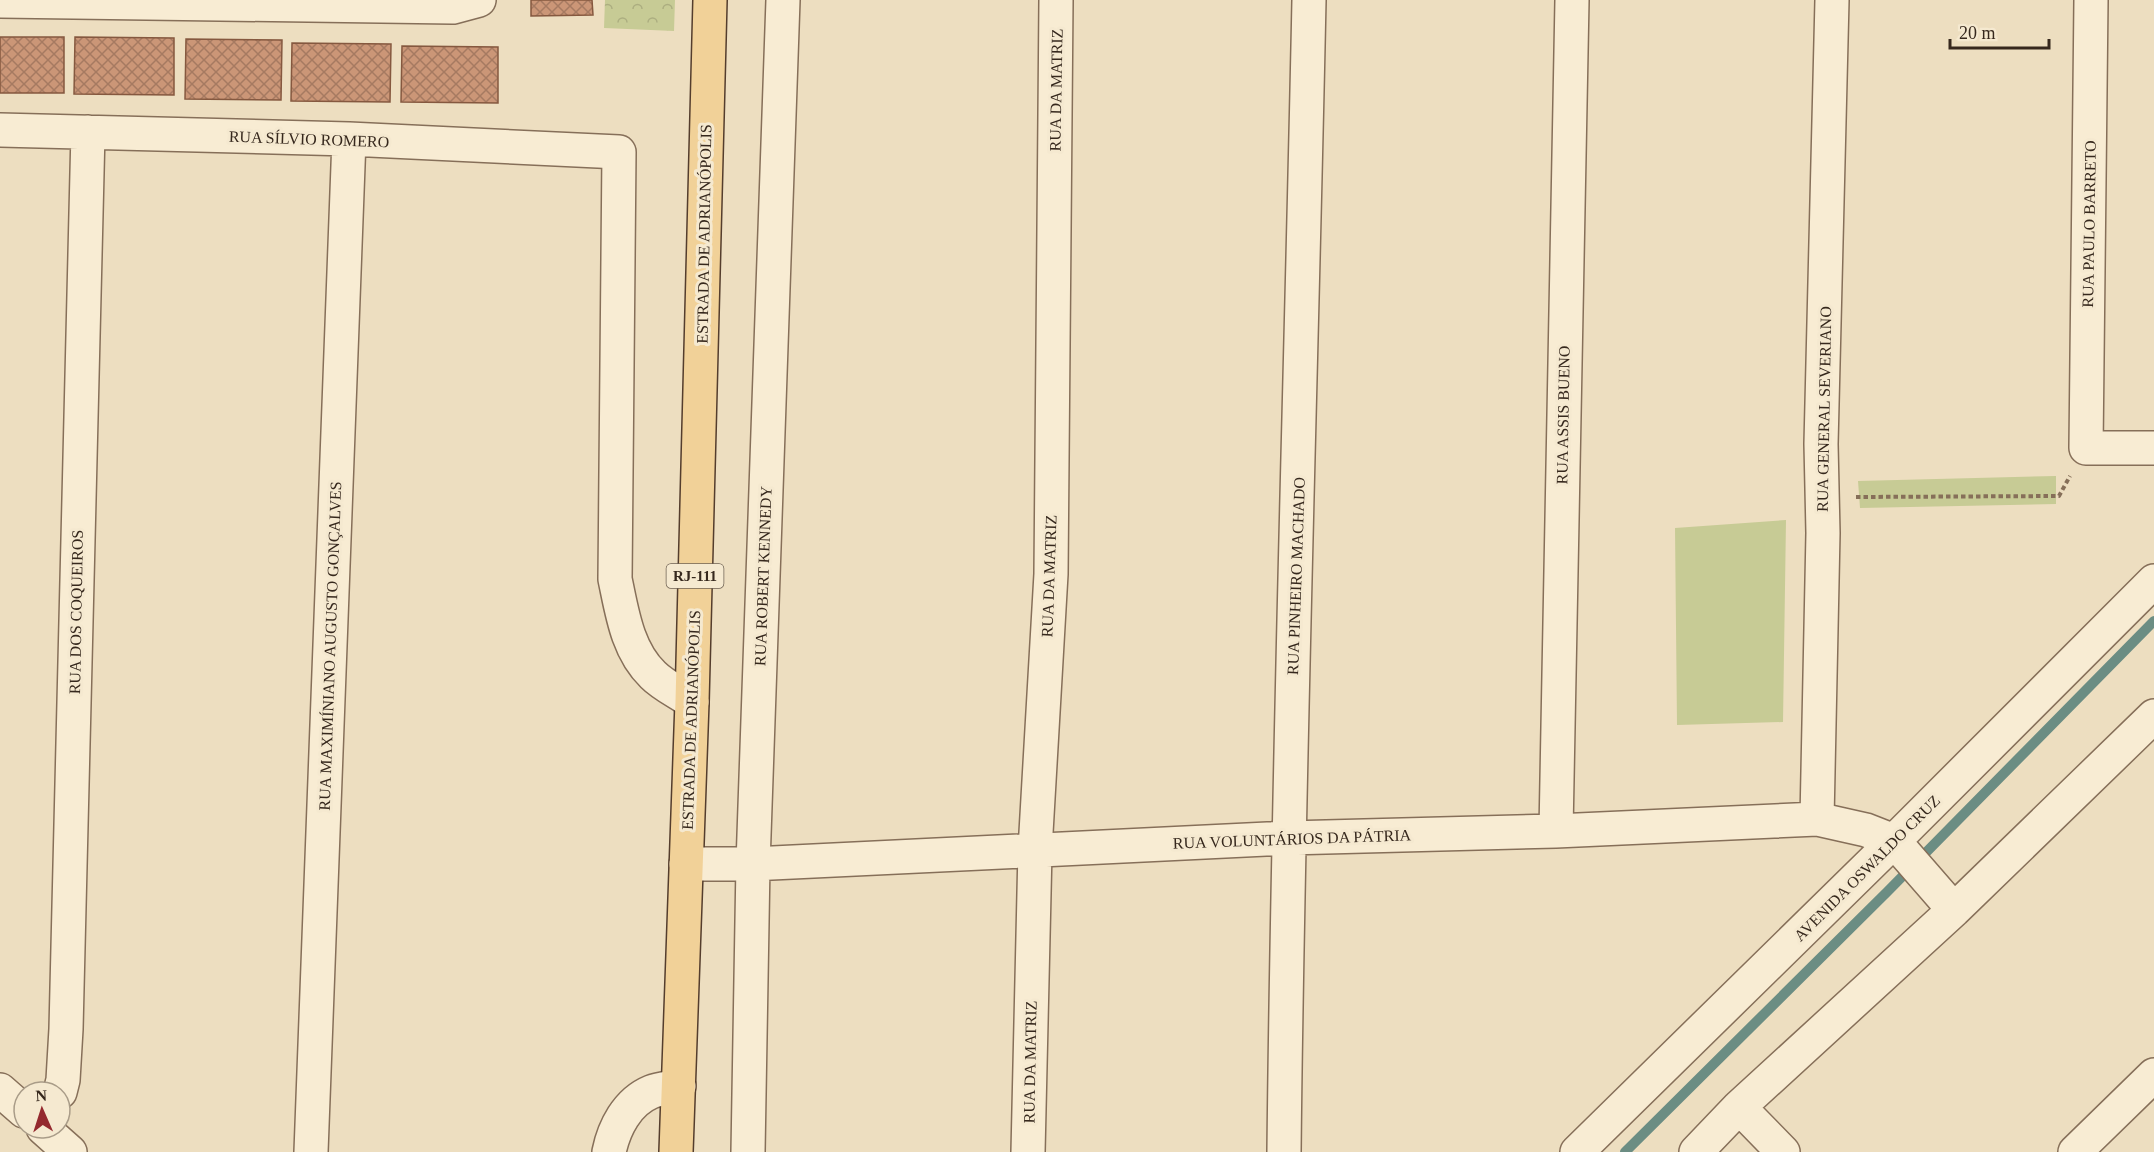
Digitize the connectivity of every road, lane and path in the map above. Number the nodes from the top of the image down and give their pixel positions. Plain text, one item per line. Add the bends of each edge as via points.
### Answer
1 (479, 0) edge
2 (710, 0) edge
3 (783, 0) edge
4 (1056, 0) edge
5 (1309, 0) edge
6 (1572, 0) edge
7 (1832, 0) edge
8 (2091, 0) edge
9 (0, 1) edge
10 (91, 1) edge
11 (294, 3) edge
12 (0, 130) edge
13 (88, 132) junction
14 (349, 139) junction
15 (2086, 448) junction
16 (2154, 448) edge
17 (1822, 497) junction
18 (2154, 581) edge
19 (692, 702) junction
20 (2154, 716) edge
21 (1817, 819) junction
22 (1556, 831) junction
23 (1288, 838) junction
24 (1900, 847) junction
25 (1035, 850) junction
26 (686, 864) junction
27 (753, 864) junction
28 (1944, 898) junction
29 (2154, 1075) edge
30 (63, 1080) edge
31 (679, 1086) junction
32 (0, 1090) edge
33 (12, 1100) edge
34 (1739, 1107) junction
35 (311, 1152) edge
36 (609, 1152) edge
37 (676, 1152) edge
38 (748, 1152) edge
39 (1029, 1152) edge
40 (1284, 1152) edge
41 (1577, 1152) edge
42 (1696, 1152) edge
43 (1783, 1152) edge
44 (2075, 1152) edge

1 - 11 street via 453,7
2 - 19 main road, ESTRADA DE ADRIANÓPOLIS / RJ-111
3 - 27 street, RUA ROBERT KENNEDY
4 - 25 street, RUA DA MATRIZ via 1051,574
5 - 23 street, RUA PINHEIRO MACHADO
6 - 22 street, RUA ASSIS BUENO
7 - 17 street, RUA GENERAL SEVERIANO
8 - 15 street, RUA PAULO BARRETO
9 - 10 street
10 - 11 street
12 - 13 street, RUA SÍLVIO ROMERO
13 - 14 street, RUA SÍLVIO ROMERO
13 - 30 street, RUA DOS COQUEIROS
14 - 19 street, RUA SÍLVIO ROMERO via 619,152 615,579 634,650 653,675
14 - 35 street, RUA MAXIMÍNIANO AUGUSTO GONÇALVES
15 - 16 street
15 - 17 path via 2060,496
17 - 21 street, RUA GENERAL SEVERIANO
18 - 24 street, AVENIDA OSWALDO CRUZ
19 - 26 main road, ESTRADA DE ADRIANÓPOLIS / RJ-111
20 - 28 street
21 - 22 street, RUA VOLUNTÁRIOS DA PÁTRIA
21 - 24 street, RUA VOLUNTÁRIOS DA PÁTRIA via 1866,830
22 - 23 street, RUA VOLUNTÁRIOS DA PÁTRIA
23 - 25 street, RUA VOLUNTÁRIOS DA PÁTRIA
23 - 40 street, RUA PINHEIRO MACHADO
24 - 28 street
24 - 41 street, AVENIDA OSWALDO CRUZ
25 - 27 street, RUA VOLUNTÁRIOS DA PÁTRIA
25 - 39 street, RUA DA MATRIZ
26 - 27 street, RUA VOLUNTÁRIOS DA PÁTRIA
26 - 31 main road, ESTRADA DE ADRIANÓPOLIS / RJ-111
27 - 38 street, RUA ROBERT KENNEDY
28 - 34 street
29 - 44 street
31 - 36 street via 651,1092 626,1110
31 - 37 main road, ESTRADA DE ADRIANÓPOLIS / RJ-111
32 - 33 street
34 - 42 street
34 - 43 street

